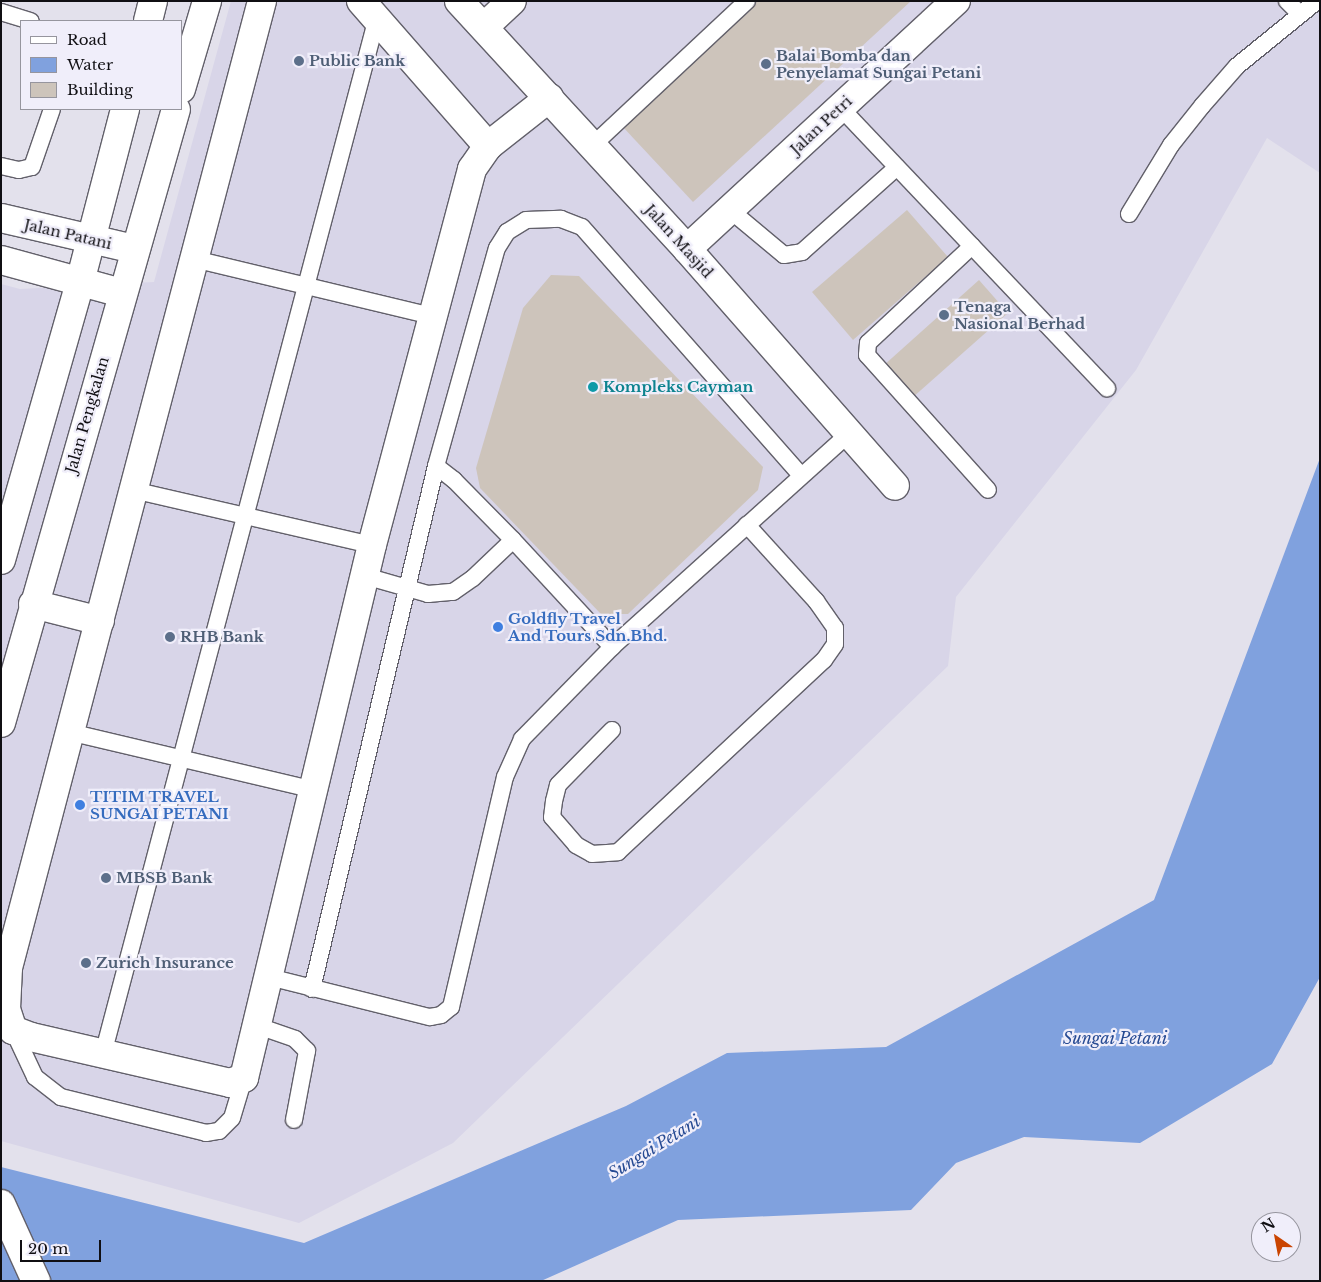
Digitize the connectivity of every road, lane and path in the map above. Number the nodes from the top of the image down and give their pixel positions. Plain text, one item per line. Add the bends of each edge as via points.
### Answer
1 (153, 1) edge
2 (207, 1) edge
3 (262, 1) edge
4 (459, 1) edge
5 (512, 1) edge
6 (747, 1) edge
7 (956, 1) edge
8 (1286, 1) edge
9 (1317, 1) edge
10 (369, 10) edge
11 (1, 12) edge
12 (1300, 14) junction
13 (28, 20) edge
14 (148, 20) edge
15 (484, 27) junction
16 (182, 87) edge
17 (549, 98) junction
18 (840, 108) junction
19 (52, 110) edge
20 (125, 110) edge
21 (176, 110) edge
22 (488, 146) junction
23 (592, 146) junction
24 (1, 166) edge
25 (896, 167) junction
26 (730, 210) junction
27 (1129, 214) dead end
28 (1, 218) edge
29 (90, 239) junction
30 (972, 246) junction
31 (134, 249) junction
32 (687, 249) junction
33 (194, 259) junction
34 (1, 260) edge
35 (80, 282) junction
36 (308, 287) junction
37 (122, 293) junction
38 (431, 316) junction
39 (1107, 388) dead end
40 (850, 433) junction
41 (436, 466) junction
42 (801, 475) junction
43 (895, 486) dead end
44 (133, 490) junction
45 (988, 490) dead end
46 (246, 516) junction
47 (747, 525) junction
48 (513, 540) junction
49 (372, 545) junction
50 (1, 560) edge
51 (365, 576) junction
52 (406, 589) junction
53 (33, 604) junction
54 (100, 621) junction
55 (612, 647) junction
56 (1, 723) edge
57 (612, 730) dead end
58 (69, 732) junction
59 (181, 758) junction
60 (314, 790) junction
61 (269, 978) junction
62 (312, 989) junction
63 (258, 1026) junction
64 (13, 1030) junction
65 (103, 1054) junction
66 (244, 1078) junction
67 (294, 1120) dead end
68 (1, 1204) edge
69 (36, 1281) edge

1 - 14 street
2 - 16 street
3 - 33 street
4 - 15 street, Jalan Masjid
5 - 15 street
6 - 23 lane
7 - 18 street, Jalan Petri
8 - 12 lane
9 - 12 lane
10 - 22 street
10 - 36 lane
11 - 13 lane
12 - 27 lane via 1237,66 1202,106 1172,145
15 - 17 street, Jalan Masjid
17 - 22 street
17 - 23 street, Jalan Masjid
18 - 25 lane
18 - 26 street, Jalan Petri
19 - 24 lane via 32,166 19,170
20 - 29 street
21 - 31 street, Jalan Pengkalan
22 - 38 street via 472,169
23 - 32 street, Jalan Masjid
25 - 26 lane via 802,252 784,255
25 - 30 lane
26 - 32 street, Jalan Petri
28 - 29 street, Jalan Patani
29 - 31 street, Jalan Patani
29 - 35 street
30 - 39 lane
30 - 45 lane via 868,342 868,355
31 - 37 street, Jalan Pengkalan
32 - 40 street, Jalan Masjid
33 - 36 lane
33 - 44 street
34 - 35 street
35 - 37 street
35 - 50 street
36 - 38 lane
36 - 46 lane
37 - 53 street, Jalan Pengkalan
38 - 49 street
40 - 42 lane
40 - 43 street, Jalan Masjid
41 - 42 lane via 497,248 507,232 520,222 562,219 582,228
41 - 48 lane
41 - 52 lane
42 - 47 lane
44 - 46 lane
44 - 54 street
46 - 49 lane
46 - 59 lane
47 - 55 lane
47 - 57 lane via 816,601 835,628 835,644 824,660 618,852 592,854 576,845 552,817 554,800 558,785
48 - 52 lane via 473,578 453,592 428,594
48 - 55 lane
49 - 51 street
51 - 52 lane
51 - 60 street
52 - 62 lane
53 - 54 street
53 - 56 street, Jalan Pengkalan
54 - 58 street
55 - 62 lane via 522,739 512,758 450,1007 441,1015 430,1017
58 - 59 lane
58 - 64 street via 8,968 5,992
59 - 60 lane
59 - 65 lane
60 - 61 street
61 - 62 lane
61 - 63 street
63 - 66 street
63 - 67 lane via 295,1039 308,1051
64 - 65 street
64 - 66 lane via 35,1077 61,1097 206,1133 219,1131 232,1118
65 - 66 street via 230,1083
68 - 69 street

